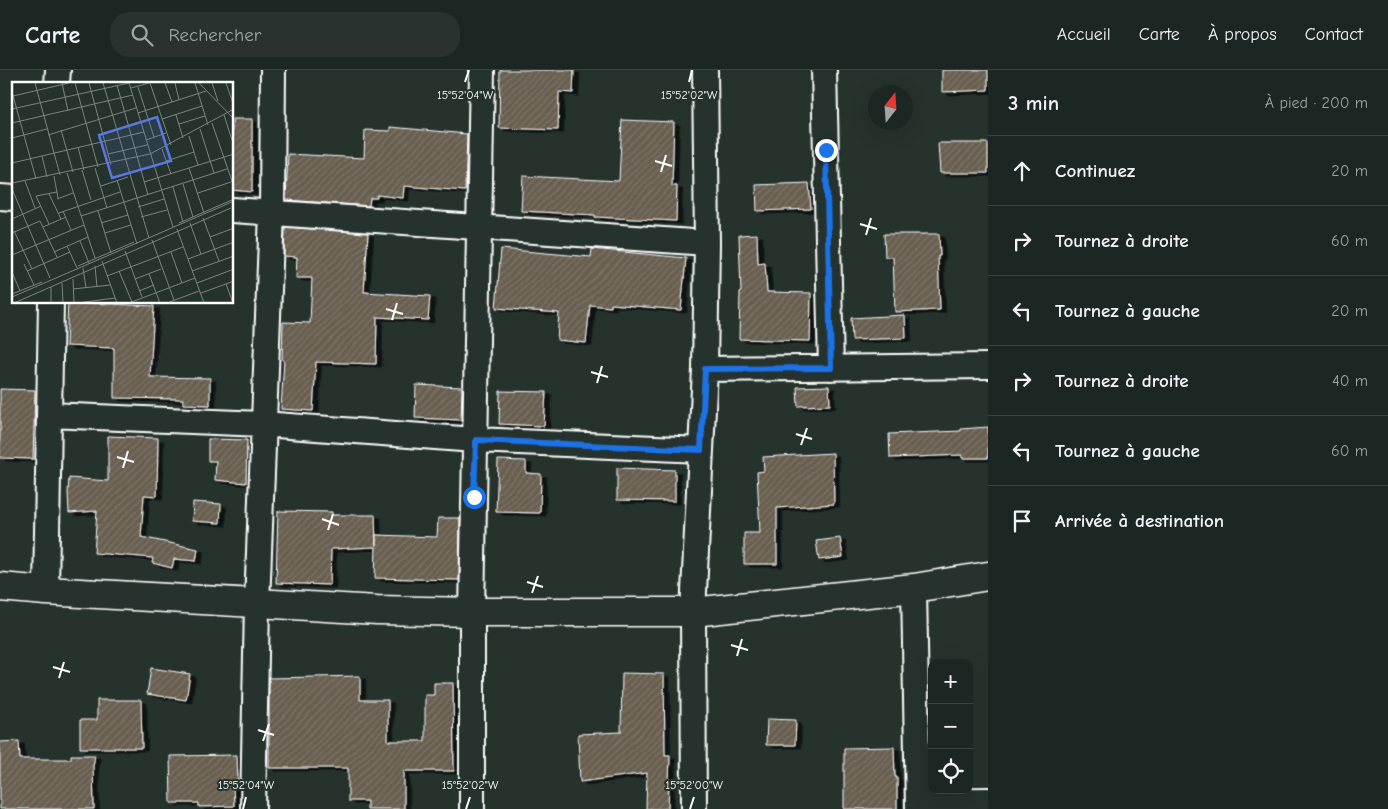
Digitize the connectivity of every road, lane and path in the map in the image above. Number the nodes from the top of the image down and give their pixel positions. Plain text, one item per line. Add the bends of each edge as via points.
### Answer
1 (273, 70) edge
2 (482, 70) edge
3 (705, 70) edge
4 (824, 70) edge
5 (234, 210) edge
6 (272, 212) junction
7 (479, 228) junction
8 (707, 243) junction
9 (51, 304) edge
10 (988, 366) edge
11 (831, 368) junction
12 (705, 369) junction
13 (49, 415) junction
14 (263, 424) junction
15 (476, 440) junction
16 (701, 450) junction
17 (988, 576) edge
18 (0, 587) edge
19 (914, 588) junction
20 (46, 591) junction
21 (257, 604) junction
22 (472, 612) junction
23 (693, 612) junction
24 (988, 800) edge
25 (918, 805) edge
26 (252, 809) edge
27 (472, 809) edge
28 (694, 809) edge

1 - 6 street
2 - 7 street
3 - 8 street
4 - 11 street
5 - 6 street
6 - 7 street
6 - 14 street
7 - 8 street
7 - 15 street
8 - 12 street
9 - 13 street
10 - 11 street
11 - 12 street
12 - 16 street
13 - 14 street
13 - 20 street
14 - 15 street
14 - 21 street
15 - 16 street
15 - 22 street
16 - 23 street
17 - 19 street
18 - 20 street
19 - 23 street
19 - 25 street
20 - 21 street
21 - 22 street
21 - 26 street
22 - 23 street
22 - 27 street
23 - 28 street
24 - 25 street

